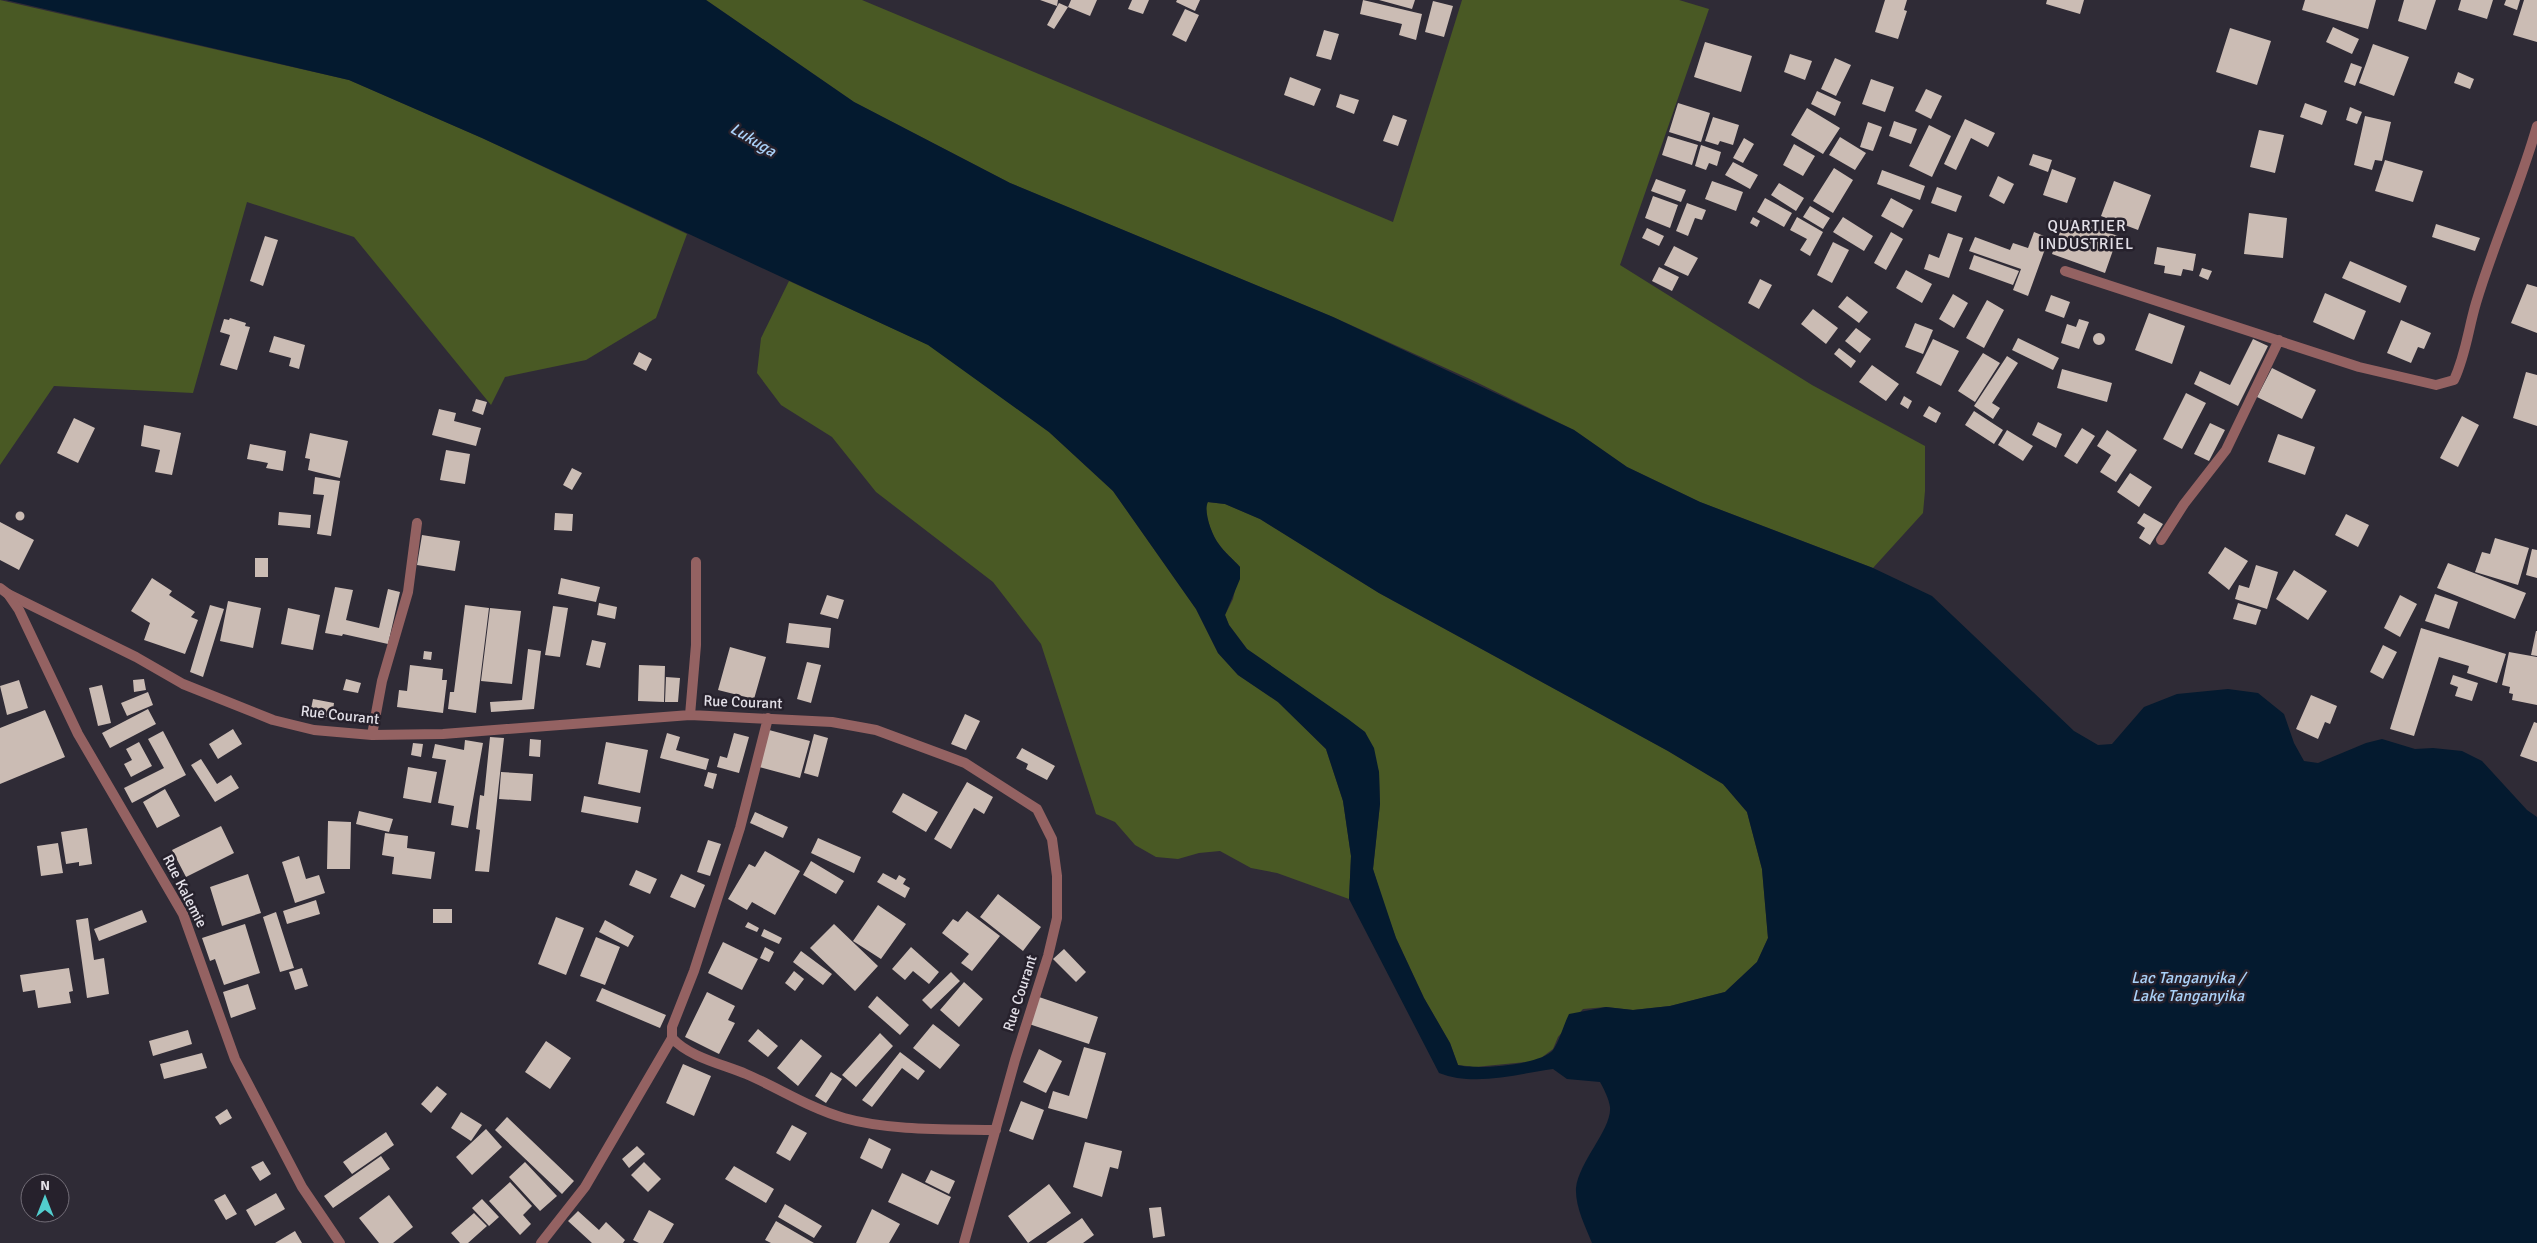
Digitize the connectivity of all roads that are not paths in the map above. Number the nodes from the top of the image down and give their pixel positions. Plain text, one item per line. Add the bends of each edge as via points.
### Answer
1 (2537, 126) edge
2 (2065, 272) dead end
3 (2279, 340) junction
4 (417, 523) dead end
5 (2161, 540) dead end
6 (696, 562) dead end
7 (4, 591) edge
8 (690, 716) junction
9 (768, 718) junction
10 (372, 735) junction
11 (672, 1038) junction
12 (996, 1130) junction
13 (340, 1243) edge
14 (541, 1243) edge
15 (964, 1243) edge

1 - 3 street via 2476,303 2464,359 2454,380 2436,385 2359,367
2 - 3 street
3 - 5 street via 2226,450
4 - 10 street via 408,592 382,681
6 - 8 street via 696,645
7 - 10 street, Rue Courant via 183,684 232,705 272,720 314,730
7 - 13 street, Rue Kalemie via 19,610 78,734 184,914 235,1059 302,1187
8 - 9 street, Rue Courant
8 - 10 street, Rue Courant via 443,734
9 - 11 street via 740,828 694,971 672,1027
9 - 12 street, Rue Courant via 832,722 876,730 965,763 1036,809 1052,839 1057,876 1056,918 1048,956
11 - 12 street via 680,1047 844,1118 914,1128
11 - 14 street via 585,1187
12 - 15 street, Rue Courant

